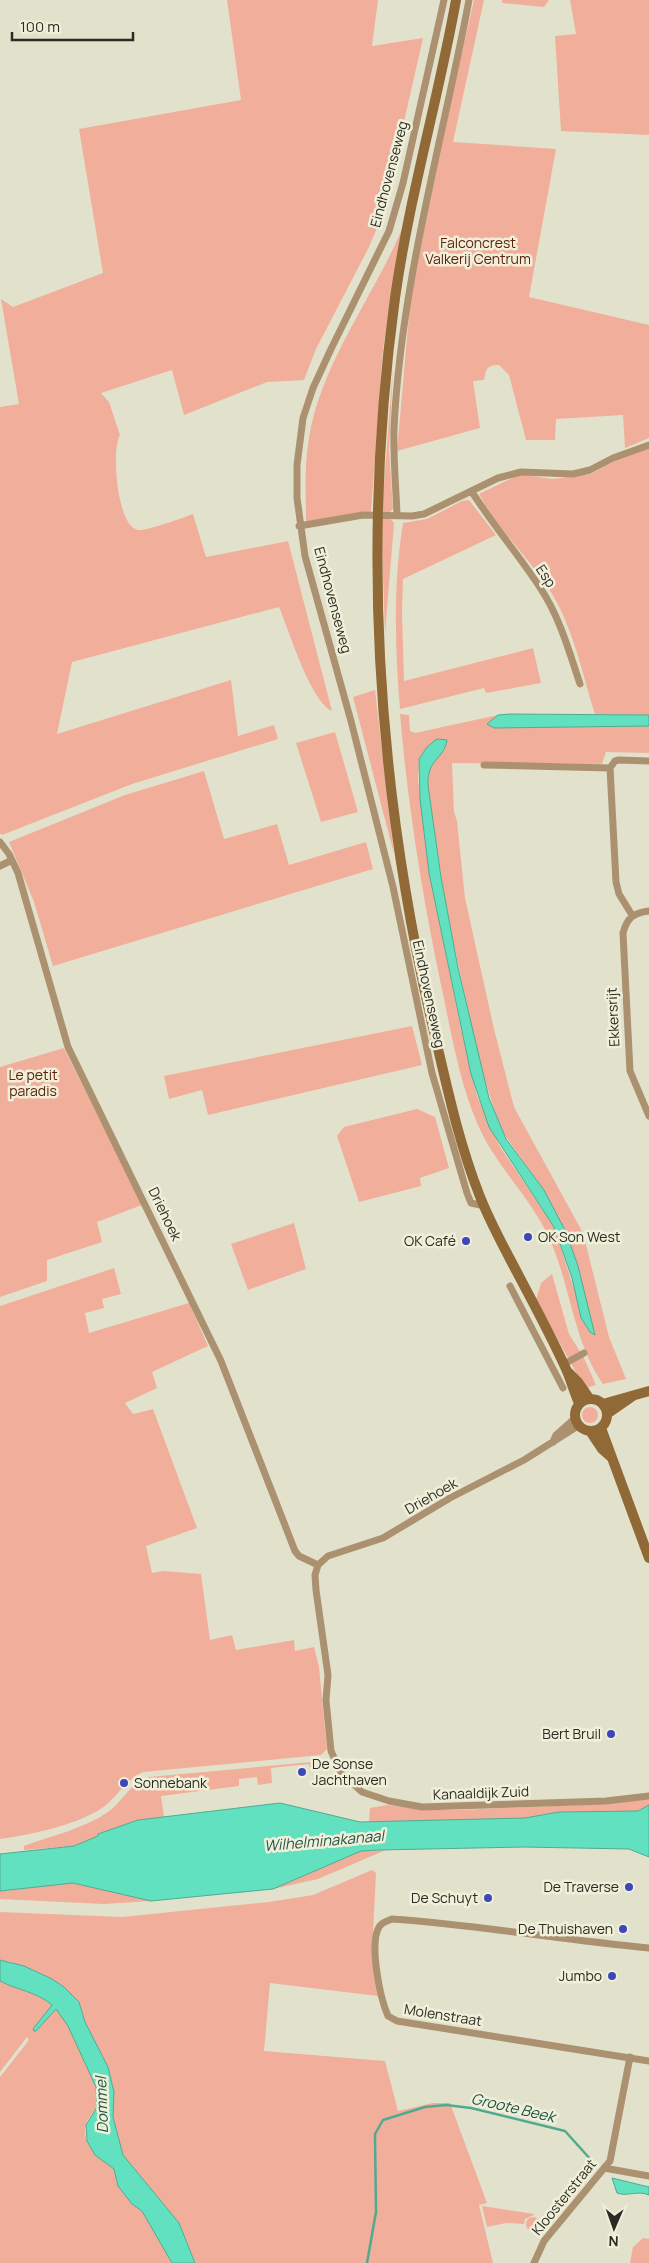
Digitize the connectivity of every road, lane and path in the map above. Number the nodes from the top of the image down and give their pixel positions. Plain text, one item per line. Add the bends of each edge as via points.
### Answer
1 (444, 0) edge
2 (456, 0) edge
3 (469, 0) edge
4 (649, 445) edge
5 (472, 492) junction
6 (377, 515) junction
7 (397, 516) junction
8 (299, 526) junction
9 (580, 684) dead end
10 (649, 761) edge
11 (484, 765) dead end
12 (610, 768) junction
13 (0, 842) edge
14 (12, 860) junction
15 (0, 866) edge
16 (649, 911) edge
17 (632, 915) junction
18 (649, 1116) edge
19 (485, 1206) junction
20 (510, 1286) dead end
21 (548, 1345) junction
22 (584, 1353) dead end
23 (566, 1368) junction
24 (563, 1388) dead end
25 (649, 1391) edge
26 (584, 1401) junction
27 (605, 1409) junction
28 (576, 1422) junction
29 (596, 1430) junction
30 (649, 1558) edge
31 (318, 1565) junction
32 (649, 1796) edge
33 (649, 1948) edge
34 (630, 2057) junction
35 (649, 2060) edge
36 (604, 2168) junction
37 (649, 2176) edge
38 (534, 2263) edge

1 - 8 street, Eindhovenseweg via 391,223 330,349 303,418 297,465
2 - 6 main road, Eindhovenseweg via 413,195 395,298
3 - 7 street via 408,294 394,429
4 - 5 street via 590,470 573,474 521,472 498,478
5 - 7 street via 424,514
5 - 9 street, Esp via 540,587 564,634
6 - 7 street
6 - 8 street
6 - 19 main road, Eindhovenseweg via 381,681 392,798 412,931 468,1163
8 - 19 street, Eindhovenseweg via 391,879 422,1031 447,1127 471,1203
10 - 12 street via 619,760
11 - 12 street
12 - 17 street via 616,882 619,894
13 - 14 street, Driehoek
14 - 15 street
14 - 31 street, Driehoek via 72,1055 221,1361 295,1550 299,1556
16 - 17 street
17 - 18 street, Ekkersrijt via 623,933 630,1071
19 - 21 main road, Eindhovenseweg
20 - 21 street, Eindhovenseweg
21 - 23 main road, Eindhovenseweg
21 - 24 street, Eindhovenseweg
22 - 23 street
23 - 26 main road, Eindhovenseweg via 578,1382
25 - 27 main road
26 - 27 main road
26 - 28 main road via 574,1413
27 - 29 main road via 604,1424
28 - 29 main road
28 - 31 street, Driehoek via 556,1434 553,1442 524,1460 450,1498 383,1538 328,1556
29 - 30 main road via 609,1446
31 - 32 street, Kanaaldijk Zuid via 316,1590 328,1675 326,1700 332,1757 345,1777 362,1792 422,1806
33 - 34 street, Molenstraat via 566,1940 461,1924 392,1919 383,1922 376,1938 376,1966 382,2004 388,2016 397,2021
34 - 35 street, Molenstraat
34 - 36 street, Kloosterstraat via 610,2161
36 - 37 street
36 - 38 street, Kloosterstraat via 544,2241

